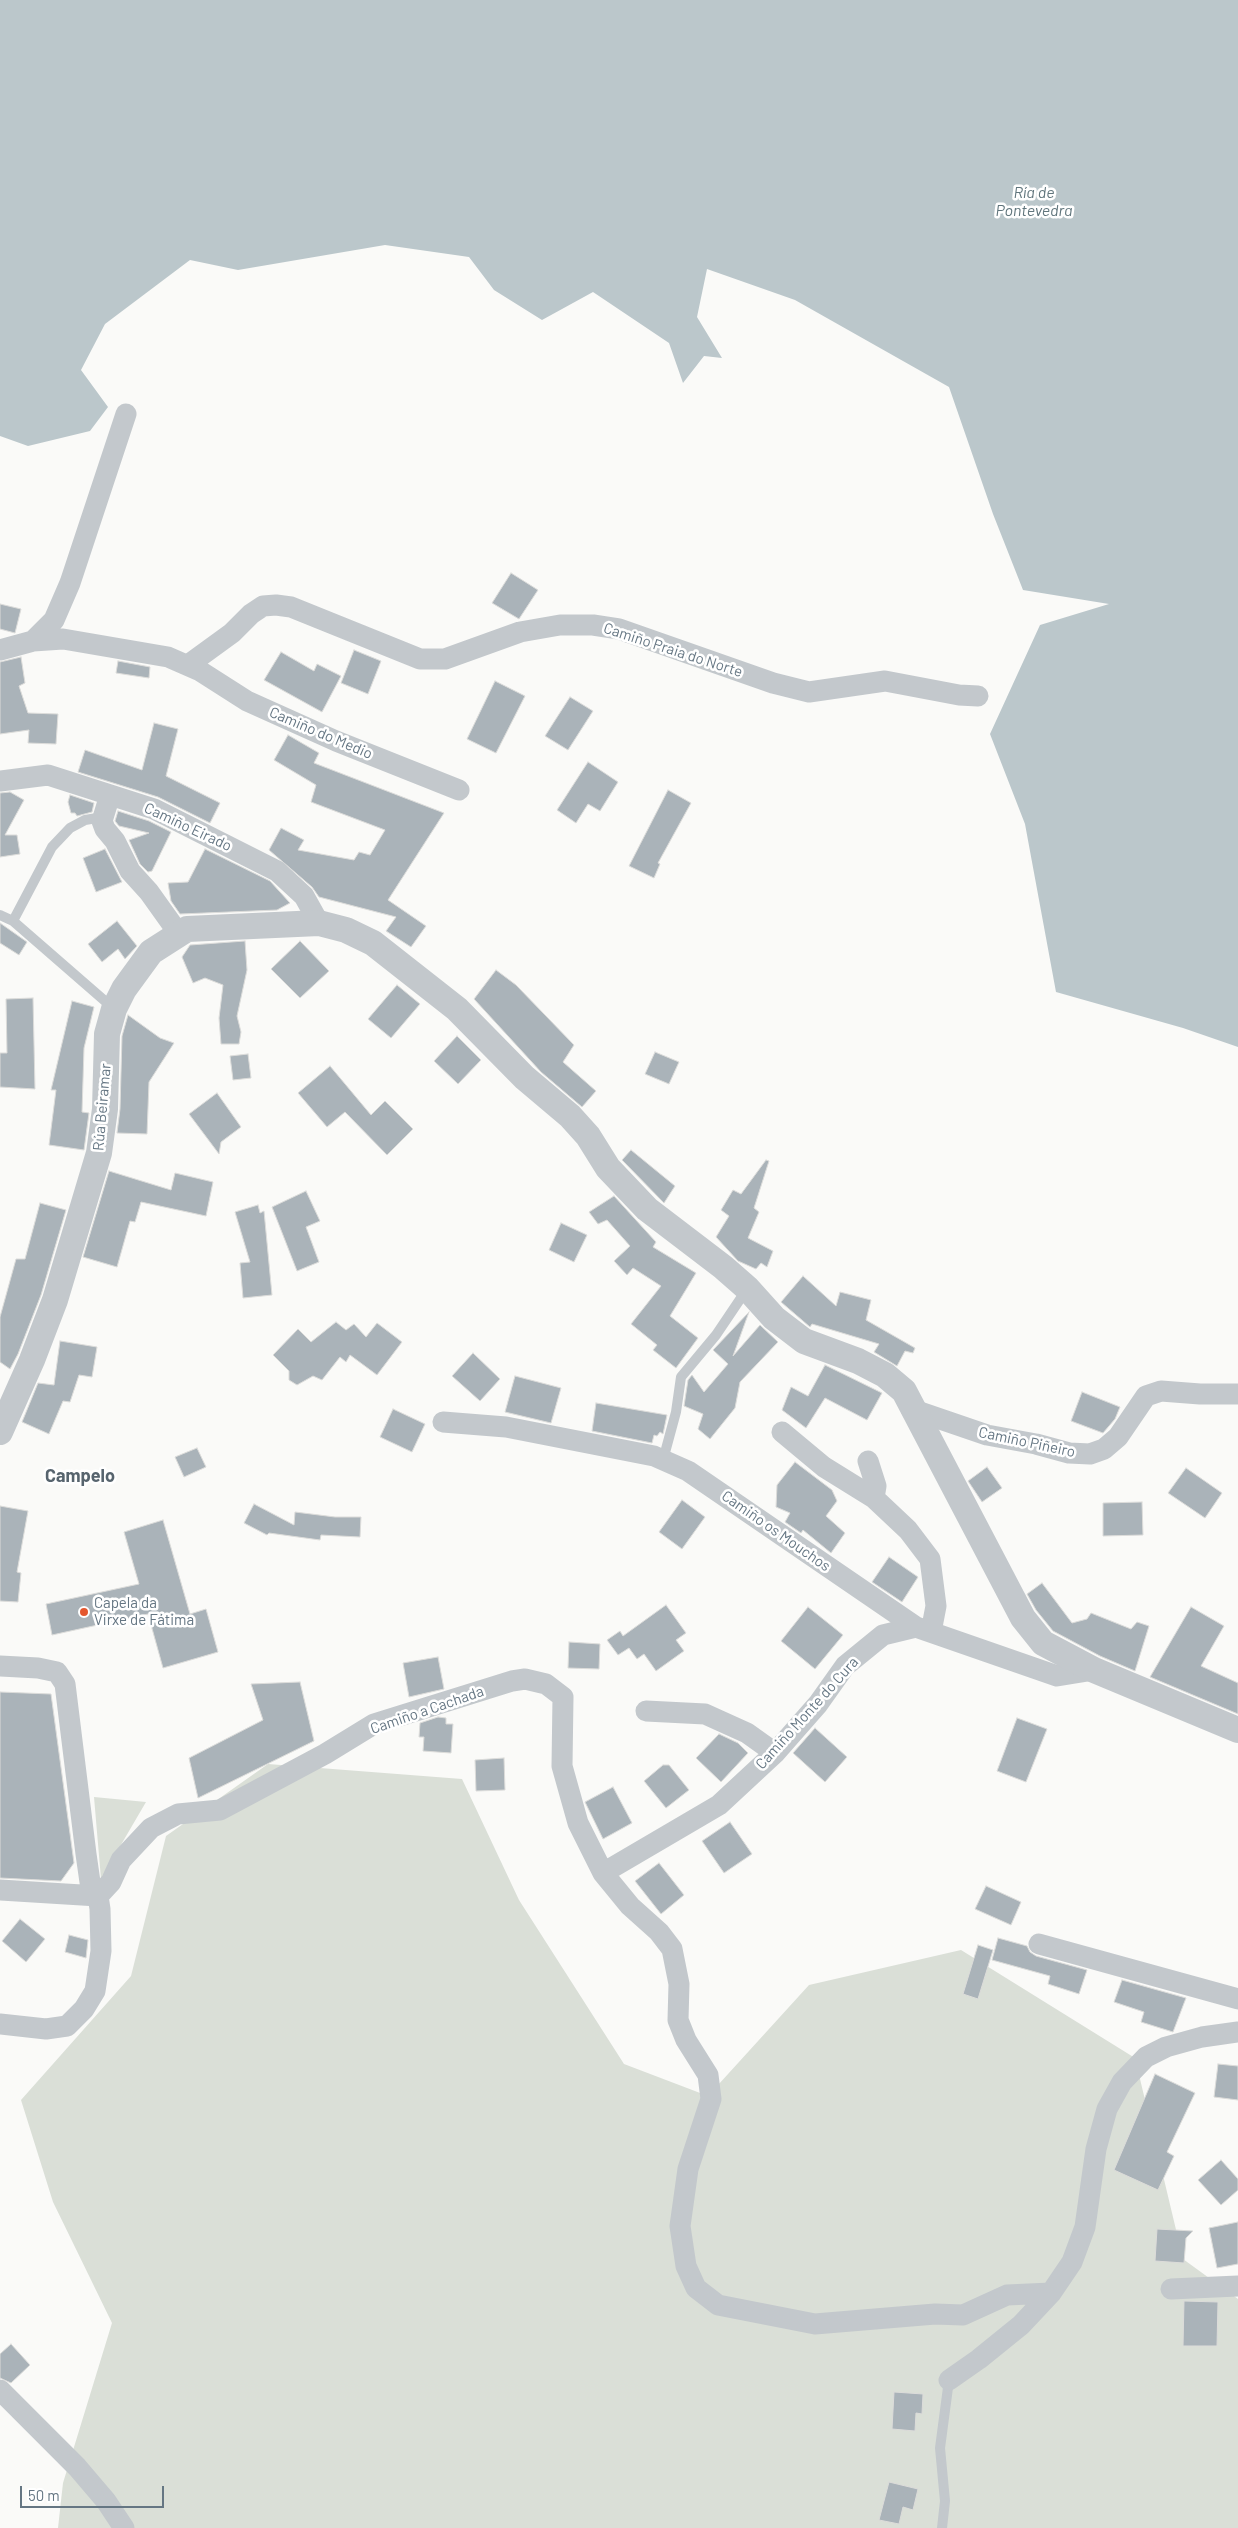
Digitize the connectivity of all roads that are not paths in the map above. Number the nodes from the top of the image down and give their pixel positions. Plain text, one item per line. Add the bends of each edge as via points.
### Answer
1 (126, 414) dead end
2 (33, 641) junction
3 (0, 650) edge
4 (188, 665) junction
5 (978, 696) dead end
6 (0, 781) edge
7 (459, 790) dead end
8 (110, 795) junction
9 (103, 817) junction
10 (0, 915) edge
11 (12, 921) junction
12 (320, 923) junction
13 (179, 934) junction
14 (114, 1008) junction
15 (747, 1288) junction
16 (1238, 1394) edge
17 (911, 1409) junction
18 (443, 1422) dead end
19 (0, 1432) edge
20 (782, 1432) dead end
21 (663, 1460) junction
22 (868, 1461) dead end
23 (874, 1498) junction
24 (923, 1629) junction
25 (0, 1666) edge
26 (1094, 1670) junction
27 (646, 1710) dead end
28 (1238, 1730) edge
29 (775, 1753) junction
30 (603, 1873) junction
31 (0, 1890) edge
32 (98, 1896) junction
33 (1040, 1944) dead end
34 (1238, 1999) edge
35 (0, 2024) edge
36 (1238, 2032) edge
37 (1238, 2286) edge
38 (1171, 2289) dead end
39 (1051, 2293) junction
40 (949, 2380) joint
41 (0, 2390) edge
42 (124, 2528) edge
43 (942, 2528) edge

1 - 2 street via 70,583 54,620
2 - 3 street, Camiño do Medio
2 - 4 street, Camiño do Medio via 63,639 168,656
4 - 5 street, Camiño Praia do Norte via 218,644 251,614 263,606 276,605 420,659 445,659 520,632 560,625 593,625 620,630 772,683 808,692 885,681
4 - 7 street, Camiño do Medio via 247,702
6 - 8 street, Camiño Eirado via 48,775
8 - 9 street
8 - 12 street, Camiño Eirado via 154,809 277,870 304,896
9 - 11 lane via 85,820 70,828 52,847
9 - 13 street via 105,829 130,871
10 - 11 lane
11 - 14 lane
12 - 13 street, Rúa Beiramar via 187,929
12 - 15 street, Rúa Beiramar via 373,942 457,1009 525,1078 570,1116 588,1136 608,1168 647,1209
13 - 14 street, Rúa Beiramar via 151,952
14 - 19 street, Rúa Beiramar via 107,1034 105,1109 99,1153 55,1300
15 - 17 street, Rúa Beiramar via 774,1318 804,1341 885,1375 904,1391
15 - 21 lane via 716,1335 681,1377 676,1412
16 - 17 street, Camiño Piñeiro via 1161,1391 1146,1396 1118,1437 1104,1449 1090,1454 1068,1453 987,1435
17 - 26 street, Rúa Beiramar via 1022,1618 1042,1643
18 - 21 street, Camiño os Mouchos via 506,1427
20 - 23 street via 824,1467
21 - 24 street, Camiño os Mouchos via 688,1471
22 - 23 street via 876,1486
23 - 24 street via 908,1530 930,1559 936,1606
24 - 26 street, Camiño os Mouchos via 1057,1676
24 - 29 street, Camiño Monte do Cura via 883,1635 845,1666 818,1704
25 - 32 street via 57,1672 66,1684 90,1882
26 - 28 street, Rúa Beiramar
27 - 29 street via 705,1714 747,1733
29 - 30 street, Camiño Monte do Cura via 718,1805
30 - 32 street, Camiño a Cachada via 578,1823 562,1766 563,1697 546,1684 525,1679 374,1724 326,1754 220,1810 178,1814 145,1834 121,1860 111,1882
30 - 39 street via 672,1949 679,1984 678,2020 686,2040 708,2075 711,2099 688,2169 680,2226 686,2266 696,2288 718,2305 815,2324 935,2314 963,2316 1007,2295
31 - 32 street
32 - 35 street via 101,1951 95,1991 84,2009 67,2026 46,2029
33 - 34 street
36 - 39 street via 1166,2047 1146,2057 1122,2082 1107,2109 1096,2149 1085,2226 1072,2262
37 - 38 street
39 - 40 street via 1021,2325
40 - 43 lane via 940,2448 945,2501
41 - 42 street via 78,2467

